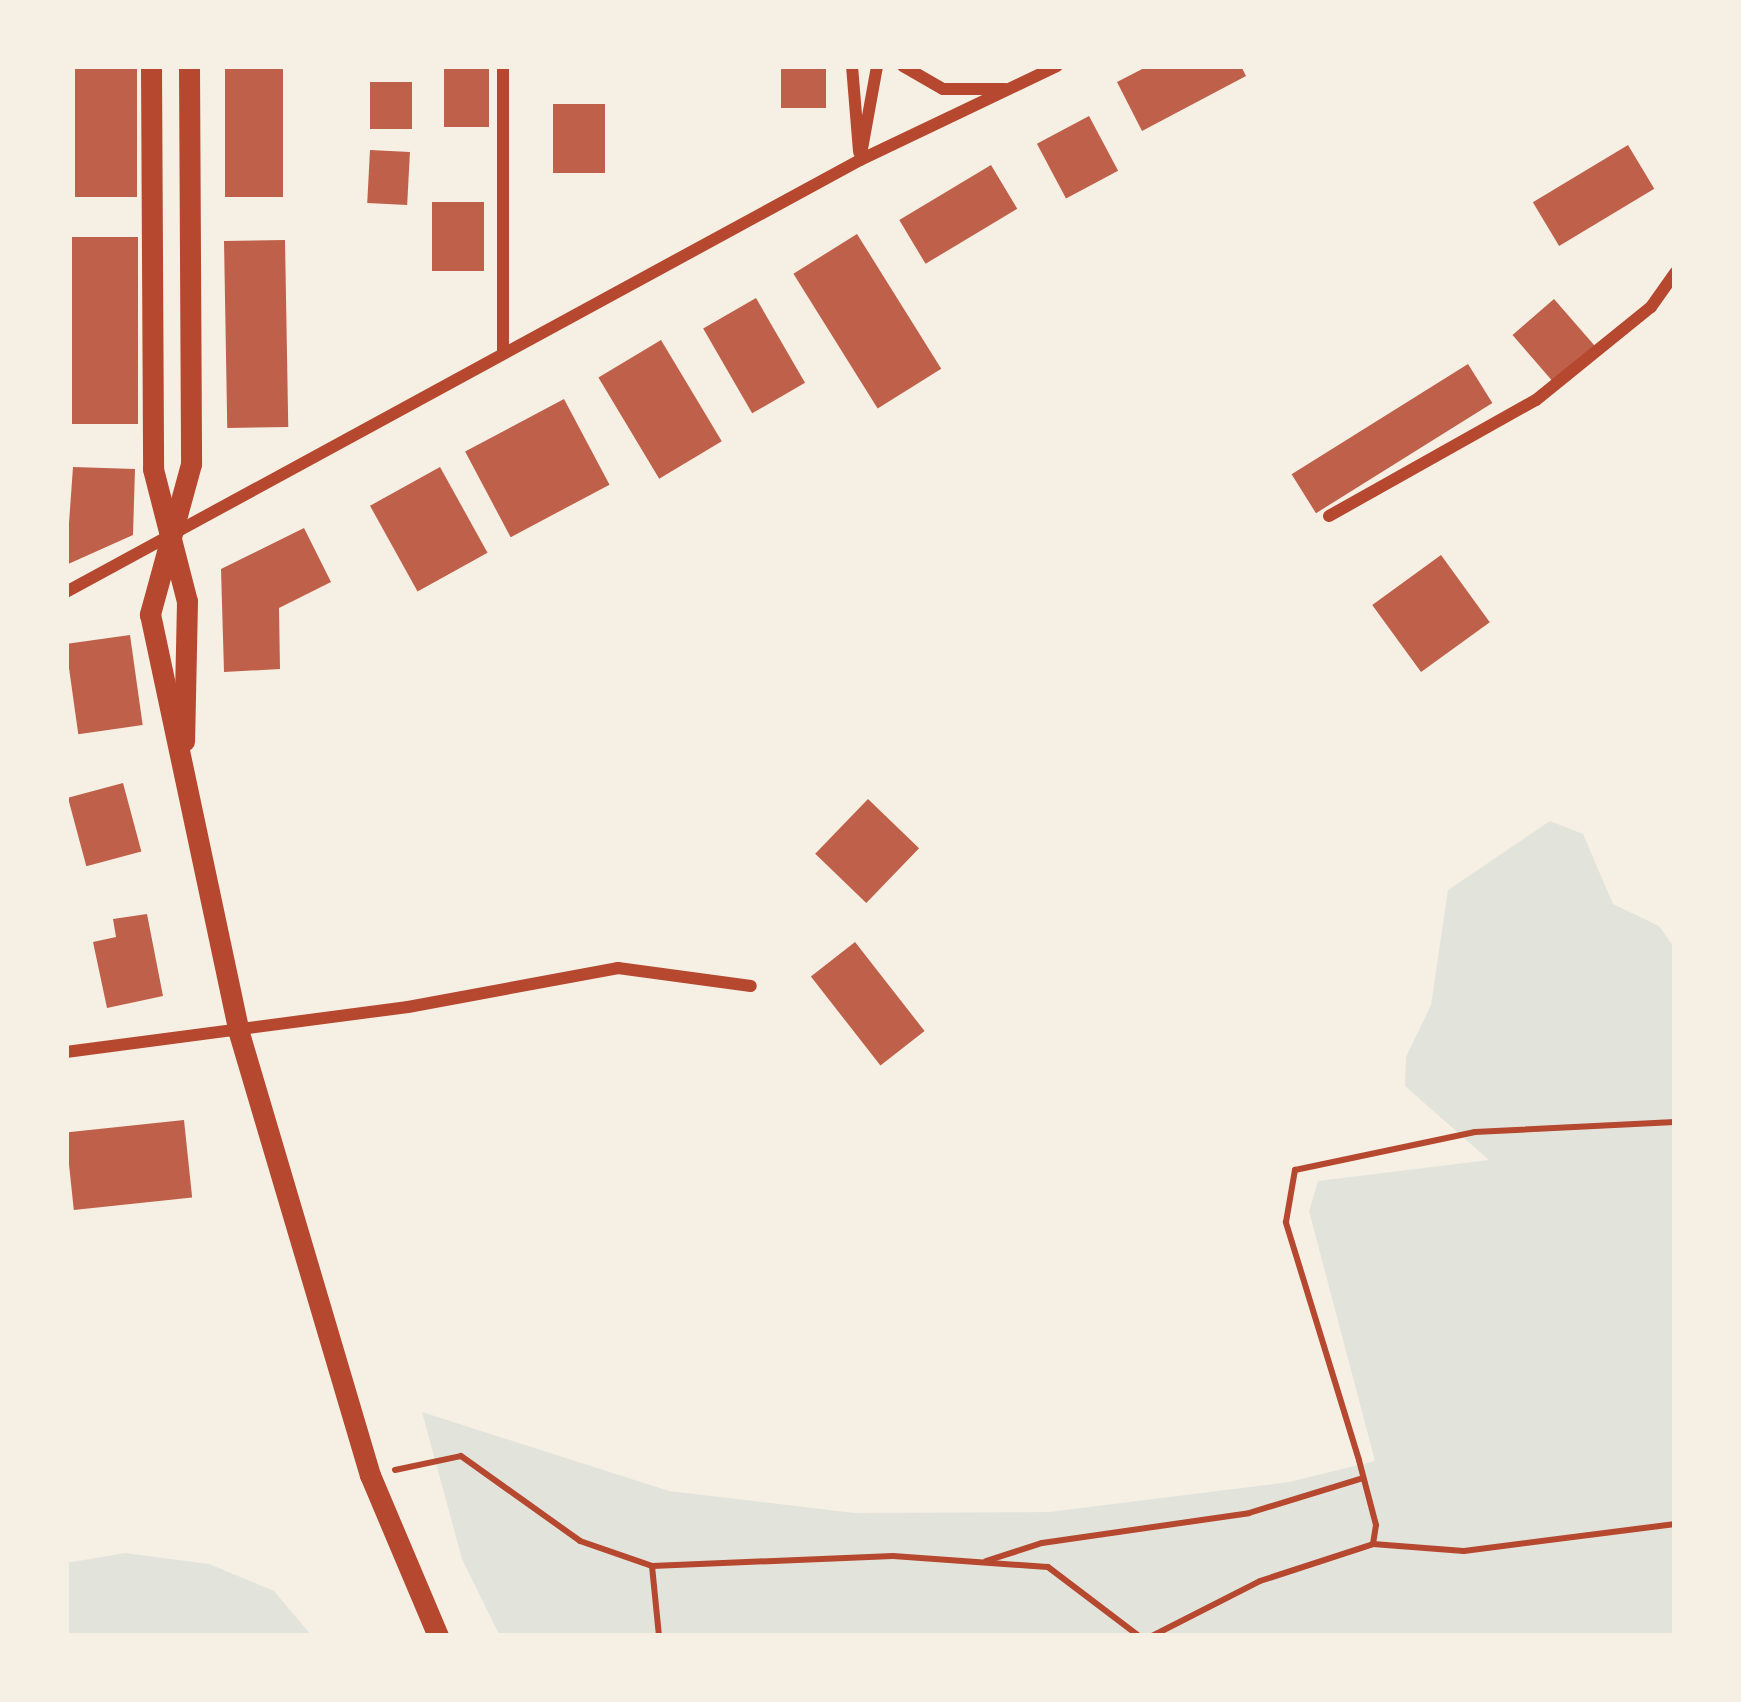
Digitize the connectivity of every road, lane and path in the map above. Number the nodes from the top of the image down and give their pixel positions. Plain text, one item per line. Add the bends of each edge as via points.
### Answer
1 (152, 66) edge
2 (189, 66) edge
3 (502, 66) edge
4 (852, 66) edge
5 (877, 66) edge
6 (903, 66) edge
7 (1058, 66) edge
8 (1012, 89) junction
9 (860, 160) junction
10 (1675, 273) edge
11 (503, 352) junction
12 (1328, 516) dead end
13 (170, 538) junction
14 (66, 592) edge
15 (183, 784) junction
16 (751, 986) dead end
17 (239, 1033) junction
18 (66, 1052) edge
19 (1675, 1122) edge
20 (370, 1475) junction
21 (1363, 1478) junction
22 (1675, 1524) edge
23 (1373, 1544) junction
24 (982, 1562) junction
25 (652, 1566) junction
26 (438, 1636) edge
27 (659, 1636) edge
28 (1139, 1636) edge
29 (1151, 1636) edge

1 - 13 street via 153,469
2 - 13 street via 191,464
3 - 11 street
4 - 9 street
5 - 9 street
6 - 8 street via 943,89
7 - 8 street
8 - 9 street
9 - 11 street
10 - 12 street via 1651,307 1536,400
11 - 13 street
13 - 14 street
13 - 15 street via 187,601
13 - 15 street via 151,614
15 - 17 street
16 - 17 street via 618,968
17 - 18 street
17 - 20 street
19 - 21 path via 1475,1132 1295,1170 1286,1222
20 - 25 path via 461,1456 580,1540
20 - 26 street
21 - 23 path
21 - 24 path via 1249,1513 1081,1536
22 - 23 path via 1464,1551
23 - 29 path via 1260,1581
24 - 25 path via 893,1556
24 - 28 path via 1048,1567
25 - 27 path

